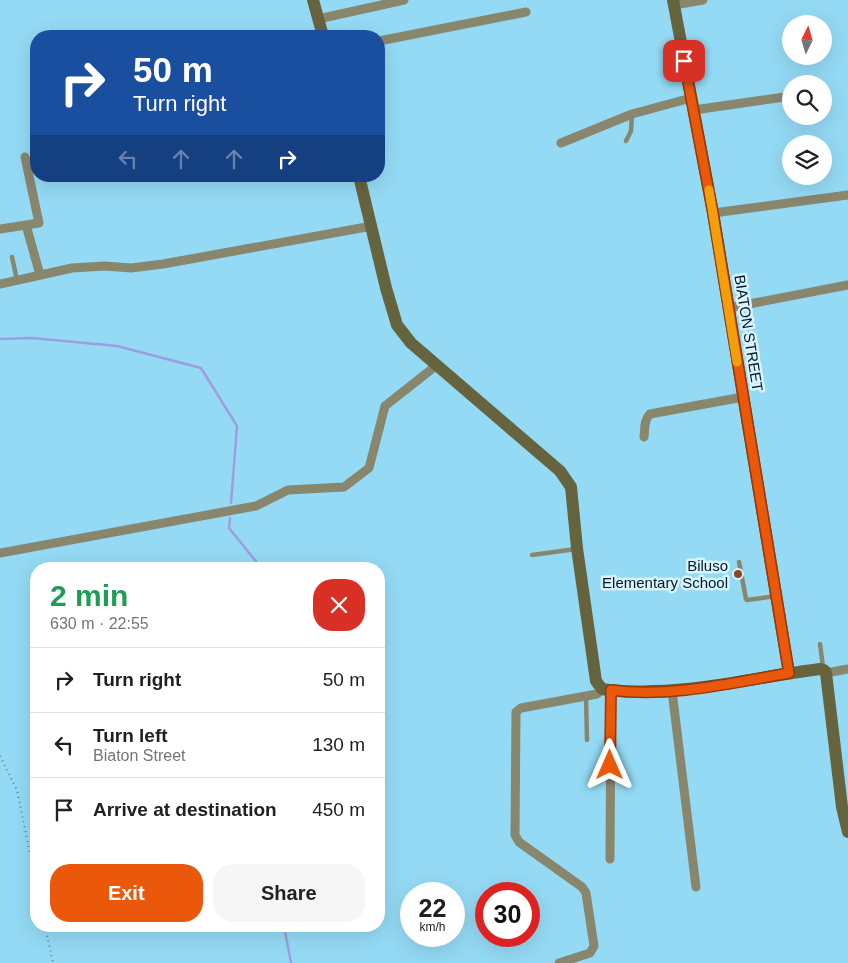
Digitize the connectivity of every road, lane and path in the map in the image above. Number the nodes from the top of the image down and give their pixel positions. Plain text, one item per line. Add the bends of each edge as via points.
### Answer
1 (313, 0) edge
2 (404, 0) edge
3 (703, 0) edge
4 (674, 2) edge
5 (526, 12) dead end
6 (318, 19) junction
7 (321, 30) edge
8 (385, 41) edge
9 (782, 97) edge
10 (693, 104) junction
11 (632, 114) junction
12 (626, 140) dead end
13 (561, 143) dead end
14 (25, 156) dead end
15 (30, 180) edge
16 (30, 182) edge
17 (361, 182) edge
18 (848, 195) edge
19 (713, 213) junction
20 (26, 225) junction
21 (372, 226) junction
22 (0, 229) edge
23 (12, 256) dead end
24 (40, 275) junction
25 (17, 280) junction
26 (0, 284) edge
27 (848, 285) edge
28 (728, 308) junction
29 (437, 365) junction
30 (743, 397) junction
31 (644, 437) dead end
32 (577, 548) junction
33 (0, 553) edge
34 (532, 555) dead end
35 (739, 562) dead end
36 (777, 596) junction
37 (820, 644) dead end
38 (848, 669) edge
39 (825, 671) junction
40 (789, 673) junction
41 (606, 690) junction
42 (672, 691) junction
43 (586, 696) junction
44 (587, 740) dead end
45 (0, 756) edge
46 (848, 832) edge
47 (30, 854) edge
48 (610, 859) dead end
49 (696, 887) dead end
50 (46, 932) edge
51 (53, 963) edge
52 (559, 963) edge

1 - 6 street
2 - 6 street
3 - 4 street
4 - 10 street, BIATON STREET
5 - 8 street
6 - 7 street
9 - 10 street
10 - 11 street
10 - 19 street, BIATON STREET
11 - 12 lane via 631,131
11 - 13 street
14 - 15 street
16 - 20 street via 39,223
17 - 21 street
18 - 19 street
19 - 28 street, BIATON STREET
20 - 22 street
20 - 24 street
21 - 24 street via 163,264 131,268 72,268
21 - 29 street via 397,325 411,343
23 - 25 lane
24 - 25 street
25 - 26 street
27 - 28 street
28 - 30 street, BIATON STREET
29 - 32 street via 560,470 571,487
29 - 33 street via 384,406 369,468 344,487 288,490 256,506
30 - 31 street via 650,414
30 - 36 street, BIATON STREET
32 - 34 lane
32 - 41 street via 596,681
35 - 36 lane via 747,600
36 - 40 street, BIATON STREET
37 - 39 lane
38 - 39 street
39 - 40 street
39 - 46 street
40 - 42 street
41 - 42 street
41 - 43 street
41 - 48 street
42 - 49 street
43 - 44 lane
43 - 52 street via 522,708 516,712 515,835 519,842 586,893 594,946 590,953
45 - 47 path via 17,790
50 - 51 path

